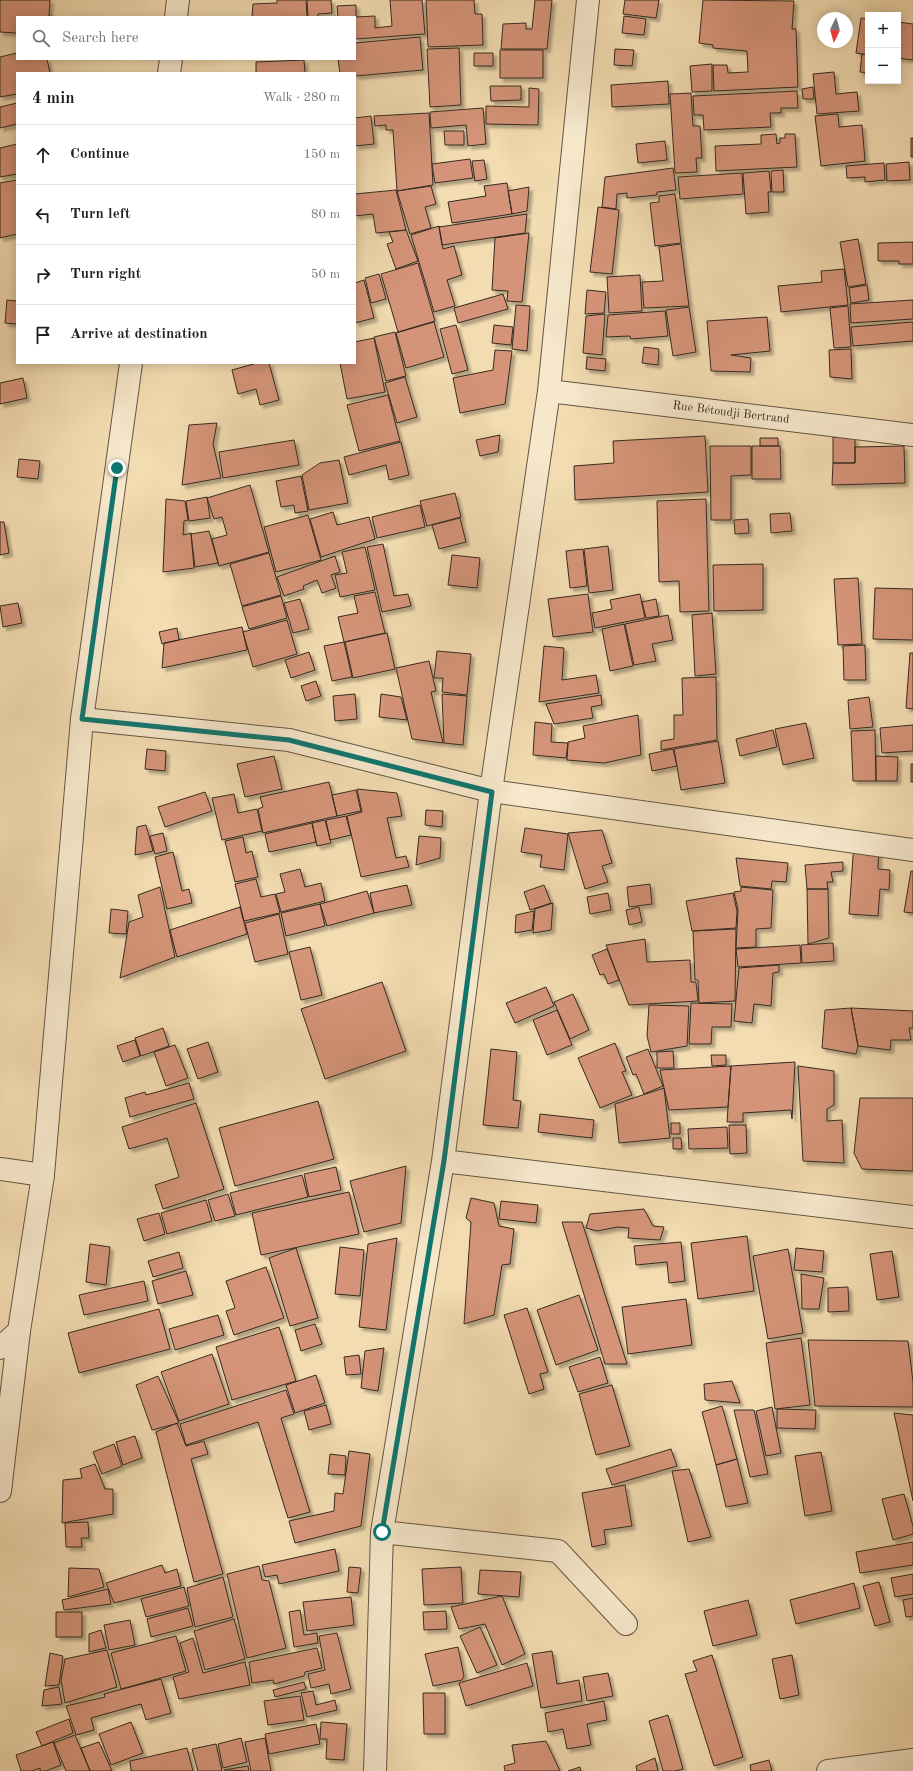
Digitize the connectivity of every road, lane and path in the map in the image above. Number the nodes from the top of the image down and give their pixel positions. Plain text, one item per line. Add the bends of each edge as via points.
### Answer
1 (178, 0) edge
2 (588, 0) edge
3 (176, 16) edge
4 (171, 60) edge
5 (169, 72) edge
6 (131, 364) edge
7 (549, 391) junction
8 (913, 435) edge
9 (82, 719) junction
10 (492, 792) junction
11 (913, 850) edge
12 (444, 1161) junction
13 (0, 1169) edge
14 (43, 1175) junction
15 (913, 1217) edge
16 (19, 1330) junction
17 (0, 1348) edge
18 (0, 1491) edge
19 (382, 1532) junction
20 (626, 1624) dead end
21 (913, 1760) edge
22 (376, 1771) edge
23 (828, 1771) edge

1 - 3 street
2 - 7 street
4 - 5 street
6 - 9 street
7 - 8 street, Rue Bétoudji Bertrand
7 - 10 street
9 - 10 street via 289,740
9 - 14 street
10 - 11 street
10 - 12 street
12 - 15 street
12 - 19 street
13 - 14 street
14 - 16 street
16 - 17 street
16 - 18 street
19 - 20 street via 558,1551
19 - 22 street
21 - 23 street

